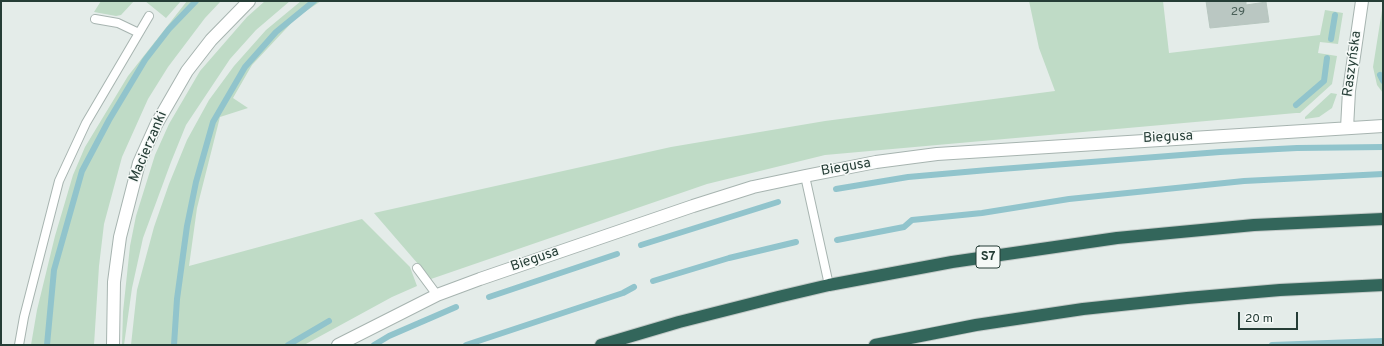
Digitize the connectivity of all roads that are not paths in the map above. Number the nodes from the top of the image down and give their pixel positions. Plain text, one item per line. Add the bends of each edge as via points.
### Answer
1 (249, 1) edge
2 (1362, 1) edge
3 (149, 16) dead end
4 (95, 19) dead end
5 (139, 33) junction
6 (1383, 126) edge
7 (1347, 128) junction
8 (805, 176) junction
9 (1383, 219) edge
10 (417, 268) dead end
11 (829, 285) junction
12 (1383, 285) edge
13 (437, 295) junction
14 (19, 345) edge
15 (113, 345) edge
16 (338, 345) edge
17 (601, 345) edge
18 (875, 345) edge

1 - 15 street, Macierzanki via 211,40 188,71 157,123 139,163 120,237 114,282
2 - 7 street, Raszyńska via 1349,91
3 - 5 lane
4 - 5 lane via 118,23
5 - 14 lane via 86,123 59,181
6 - 7 street, Biegusa
7 - 8 street, Biegusa via 937,154 876,162
8 - 11 lane
8 - 13 street, Biegusa via 753,187 693,206
9 - 11 highway, S7 via 1254,225 1117,238 952,262
10 - 13 lane
11 - 17 highway, S7 via 687,320
12 - 18 highway via 1256,292 1090,309 976,325
13 - 16 street, Biegusa

